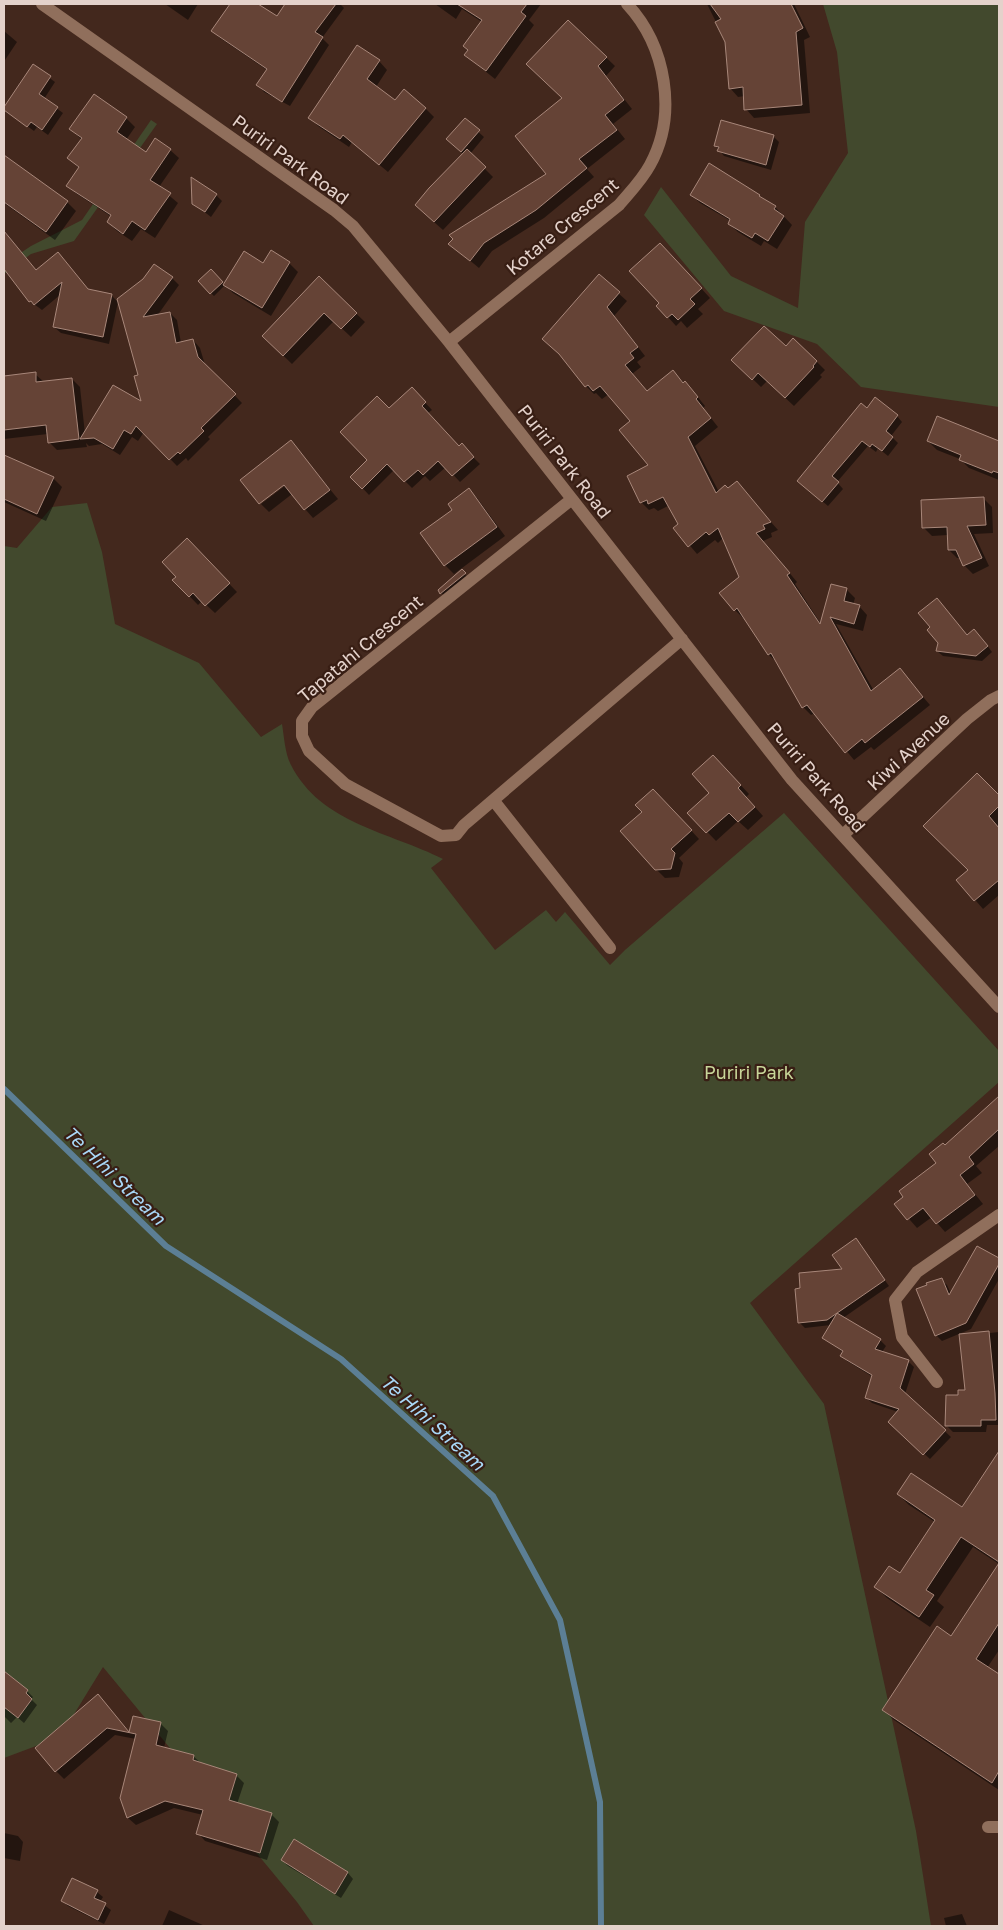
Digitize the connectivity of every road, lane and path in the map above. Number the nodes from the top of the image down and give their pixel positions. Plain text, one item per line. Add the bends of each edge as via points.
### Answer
1 (42, 4) edge
2 (627, 4) edge
3 (449, 342) junction
4 (572, 499) junction
5 (682, 639) junction
6 (999, 696) edge
7 (494, 801) junction
8 (843, 835) junction
9 (610, 948) dead end
10 (999, 1007) edge
11 (999, 1215) edge
12 (937, 1382) dead end

1 - 3 street, Puriri Park Road via 347,221
2 - 3 street, Kotare Crescent via 646,28 658,56 665,85 661,139 650,165 619,205
3 - 4 street, Puriri Park Road
4 - 5 street, Puriri Park Road
4 - 7 street, Tapatahi Crescent via 312,706 302,721 302,736 310,751 345,784 441,836 456,835
5 - 7 street, Tapatahi Crescent
5 - 8 street, Puriri Park Road via 792,780
6 - 8 street, Kiwi Avenue via 967,720
7 - 9 street
8 - 10 street, Puriri Park Road
11 - 12 street via 917,1272 895,1300 902,1337

